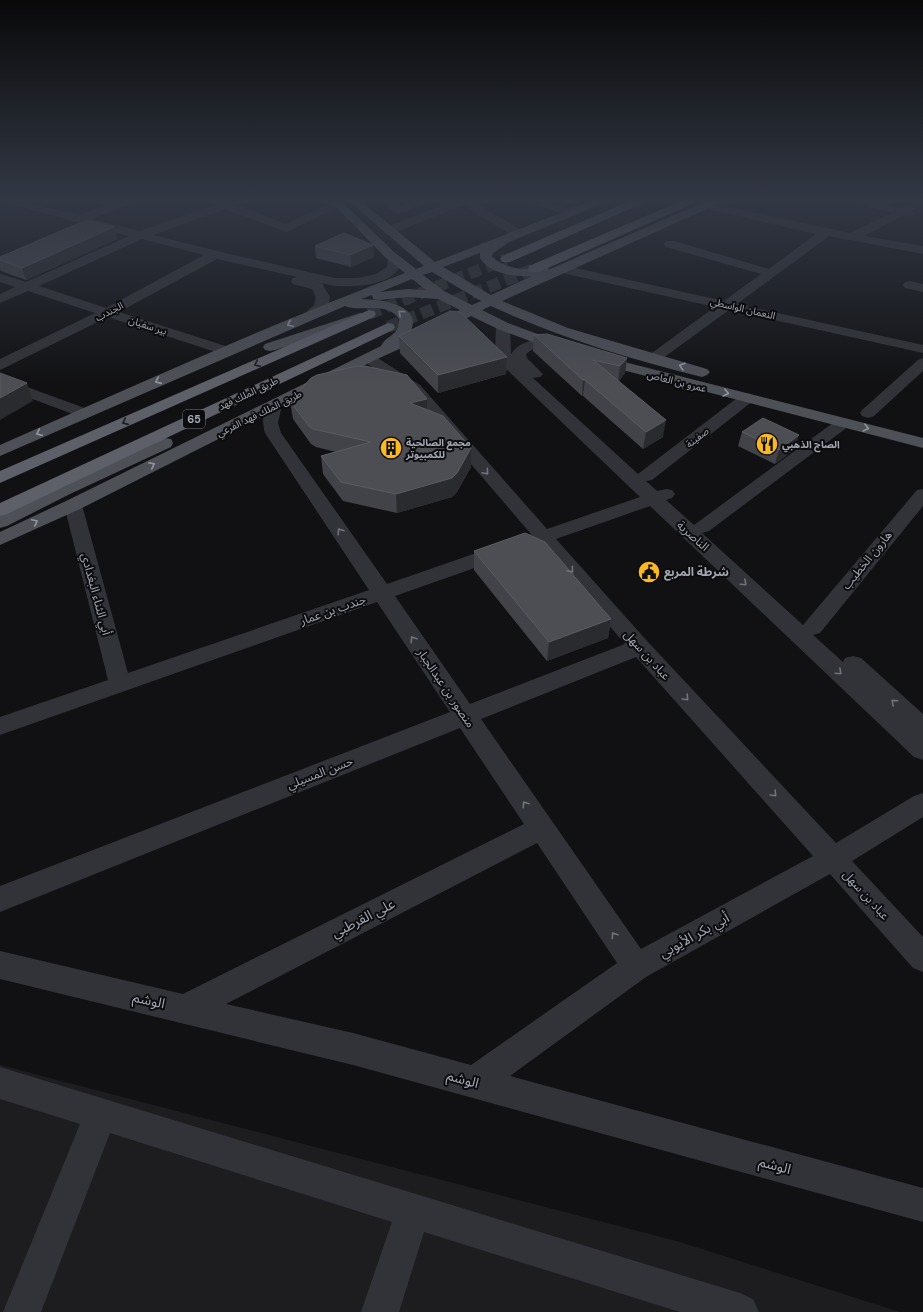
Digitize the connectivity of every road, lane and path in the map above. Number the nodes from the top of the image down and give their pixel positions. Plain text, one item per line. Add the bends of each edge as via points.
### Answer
1 (81, 262) edge
2 (201, 262) edge
3 (239, 262) edge
4 (250, 262) edge
5 (395, 262) edge
6 (399, 262) edge
7 (428, 262) edge
8 (446, 262) edge
9 (476, 262) edge
10 (490, 262) tunnel mouth
11 (559, 262) edge
12 (577, 262) edge
13 (733, 262) edge
14 (785, 262) edge
15 (568, 266) junction
16 (434, 267) junction
17 (536, 273) junction
18 (770, 273) junction
19 (414, 274) junction
20 (380, 277) junction
21 (0, 278) edge
22 (26, 287) junction
23 (468, 287) junction
24 (439, 288) junction
25 (356, 296) junction
26 (0, 299) edge
27 (492, 301) junction
28 (340, 303) junction
29 (727, 305) junction
30 (108, 312) junction
31 (369, 314) joint
32 (310, 315) junction
33 (545, 324) junction
34 (503, 326) junction
35 (388, 327) joint
36 (409, 340) junction
37 (551, 344) junction
38 (923, 349) edge
39 (227, 351) junction
40 (368, 358) junction
41 (654, 358) junction
42 (923, 363) edge
43 (0, 365) edge
44 (0, 382) edge
45 (787, 393) dead end
46 (747, 398) junction
47 (274, 405) junction
48 (84, 413) junction
49 (862, 416) junction
50 (923, 443) edge
51 (0, 451) edge
52 (0, 463) edge
53 (646, 476) junction
54 (0, 478) edge
55 (923, 494) edge
56 (659, 497) junction
57 (73, 505) junction
58 (0, 510) edge
59 (0, 522) edge
60 (702, 527) junction
61 (543, 537) junction
62 (0, 538) edge
63 (382, 593) junction
64 (812, 628) junction
65 (640, 648) junction
66 (120, 684) junction
67 (465, 716) junction
68 (0, 726) edge
69 (923, 728) edge
70 (923, 750) edge
71 (923, 804) edge
72 (542, 828) junction
73 (833, 859) junction
74 (0, 899) edge
75 (923, 958) edge
76 (0, 965) edge
77 (636, 967) junction
78 (184, 1008) junction
79 (474, 1082) junction
80 (0, 1083) edge
81 (101, 1114) junction
82 (923, 1205) edge
83 (413, 1211) junction
84 (22, 1312) edge
85 (380, 1312) edge
86 (740, 1312) edge

1 - 22 street
2 - 30 street, الجندب
3 - 32 street via 317,286 323,297 321,307
4 - 20 street via 346,282
5 - 20 street via 388,273
6 - 19 main road
7 - 16 main road
8 - 16 main road
9 - 23 main road
10 - 15 main road via 504,269 520,272 540,272
11 - 17 highway
12 - 15 main road, طريق الملك فهد الفرعي
13 - 18 street
14 - 18 street
15 - 17 main road, طريق الملك فهد الفرعي
15 - 29 street, النعمان الواسطي
16 - 19 main road
16 - 23 main road
16 - 24 main road
17 - 23 main road via 506,285
17 - 27 main road, طريق الملك فهد الفرعي
17 - 33 main road via 522,297 523,306
18 - 29 street
19 - 24 main road
19 - 25 main road
20 - 25 main road
21 - 22 street, بير سفيان
22 - 26 street
22 - 30 street, بير سفيان
23 - 24 main road, عمرو بن العاص
23 - 24 main road
23 - 27 main road, طريق الملك فهد الفرعي
23 - 27 main road, عمرو بن العاص
23 - 34 main road, عمرو بن العاص
23 - 36 main road, طريق الملك فهد الفرعي
24 - 28 main road
24 - 36 main road via 443,299 442,308
25 - 28 main road
27 - 33 main road, عمرو بن العاص
28 - 32 main road
29 - 38 street, النعمان الواسطي
29 - 41 street
30 - 39 street, بير سفيان
30 - 43 street, الجندب
31 - 52 main road via 248,354
31 -> 54 highway, طريق الملك فهد / 65
32 -> 39 main road
40 -> 32 main road via 398,339 406,327 405,317 399,310 376,303 357,303 340,305
33 - 41 main road, عمرو بن العاص
34 - 36 main road via 468,322
34 - 37 main road, عمرو بن العاص
34 - 56 street, الناصرية via 502,352 510,365
35 - 58 highway, طريق الملك فهد / 65
35 - 59 main road via 318,371
36 - 40 main road, طريق الملك فهد الفرعي
37 -> 46 main road, عمرو بن العاص via 612,364
37 - 53 street, الناصرية via 539,344 522,349 518,354 520,360
39 -> 48 main road
40 - 47 main road, طريق الملك فهد الفرعي
40 -> 61 street, عباد بن سهل via 414,388
45 -> 41 main road, عمرو بن العاص
42 - 49 street
44 - 48 street
46 - 49 main road, عمرو بن العاص
46 - 53 street, صفينة
57 -> 47 main road, طريق الملك فهد الفرعي
63 -> 47 street, منصور بن عبدالجبار via 273,433 270,423
48 -> 51 main road
49 -> 50 main road, عمرو بن العاص
49 - 60 street
53 - 56 street, الناصرية
55 - 64 street, هارون الخطيب
56 - 60 street, الناصرية
56 - 61 street, جندب بن عمار
56 -> 70 street, الناصرية
62 -> 57 main road, طريق الملك فهد الفرعي
57 - 66 street, أبي الثناء البغدادي
60 - 64 street, الناصرية
61 - 63 street, جندب بن عمار
61 -> 65 street, عباد بن سهل
63 - 66 street, جندب بن عمار
67 -> 63 street, منصور بن عبدالجبار
69 -> 64 street, الناصرية
65 - 67 street, حسن المسيلي
65 -> 73 street, عباد بن سهل
66 - 68 street, جندب بن عمار
72 -> 67 street, منصور بن عبدالجبار
67 - 74 street, حسن المسيلي
71 - 73 street, أبي بكر الأيوبي
77 -> 72 street, منصور بن عبدالجبار
72 - 78 street, علي القرطبي
73 - 75 street, عباد بن سهل
73 - 77 street, أبي بكر الأيوبي
76 - 78 street, الوشم
77 - 79 street, أبي بكر الأيوبي
78 - 79 street, الوشم via 353,1048
79 - 82 street, الوشم
80 - 81 street
81 - 83 street
81 - 84 street
83 - 85 street
83 - 86 street

